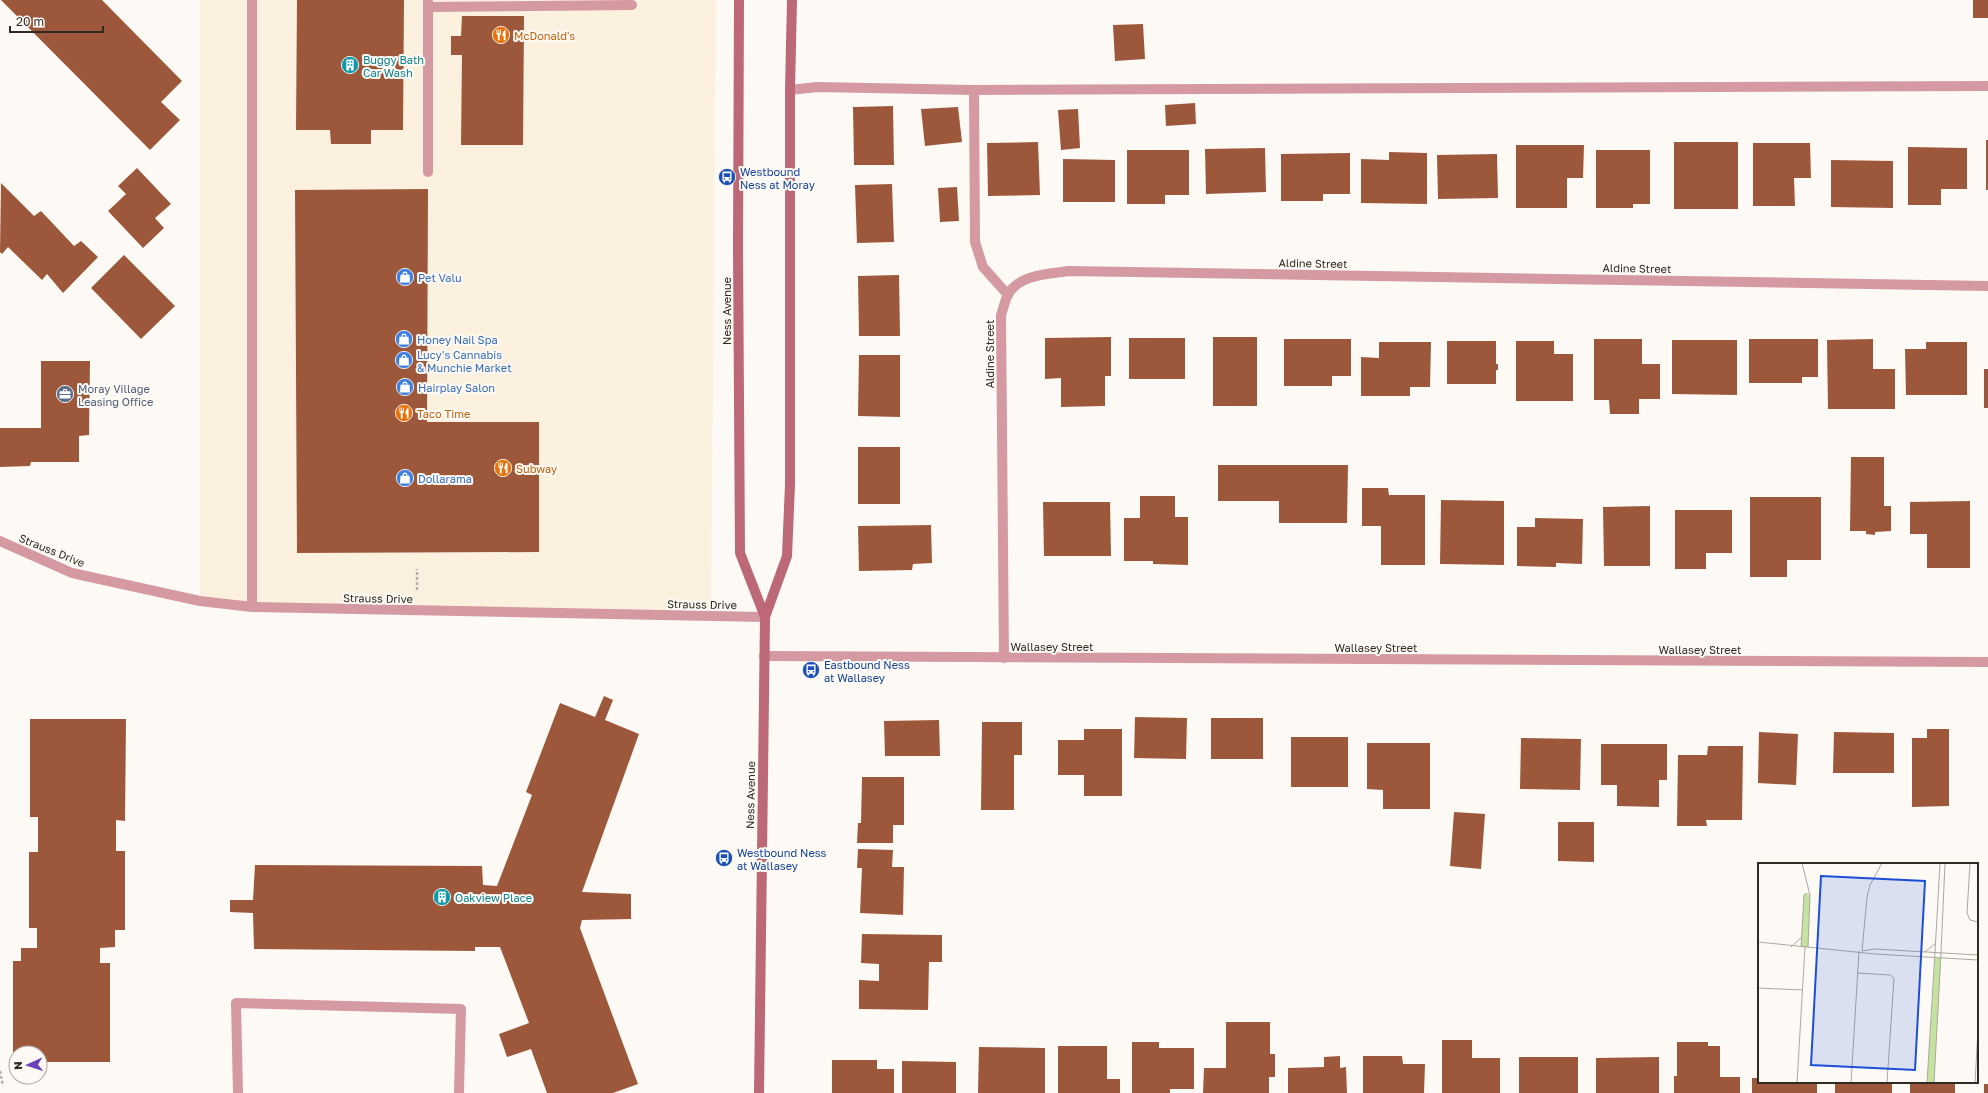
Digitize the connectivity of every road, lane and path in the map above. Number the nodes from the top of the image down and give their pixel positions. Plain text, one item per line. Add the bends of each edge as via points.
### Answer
1 (252, 0) edge
2 (739, 0) edge
3 (792, 0) edge
4 (428, 3) edge
5 (632, 5) dead end
6 (1988, 86) edge
7 (790, 90) junction
8 (974, 90) junction
9 (428, 172) dead end
10 (1988, 286) edge
11 (1008, 295) junction
12 (0, 541) edge
13 (252, 607) junction
14 (765, 618) junction
15 (764, 656) junction
16 (1004, 658) junction
17 (1988, 662) edge
18 (0, 1071) edge
19 (3, 1086) dead end
20 (238, 1093) edge
21 (459, 1093) edge
22 (759, 1093) edge

1 - 13 street
2 - 14 main road, Ness Avenue via 740,553
3 - 7 main road, Ness Avenue
4 - 5 street
4 - 9 street
6 - 8 street
7 - 8 street via 817,87
7 - 14 main road, Ness Avenue via 791,310 787,556
8 - 11 street via 975,242 983,266
10 - 11 street, Aldine Street via 1070,271 1036,275 1020,282
11 - 16 street, Aldine Street via 1001,315 1000,337
12 - 13 street, Strauss Drive via 72,573 200,601
13 - 14 street, Strauss Drive
14 - 15 main road, Ness Avenue
15 - 16 street, Wallasey Street
15 - 22 main road, Ness Avenue
16 - 17 street, Wallasey Street
18 - 19 path
20 - 21 street via 236,1003 461,1009

